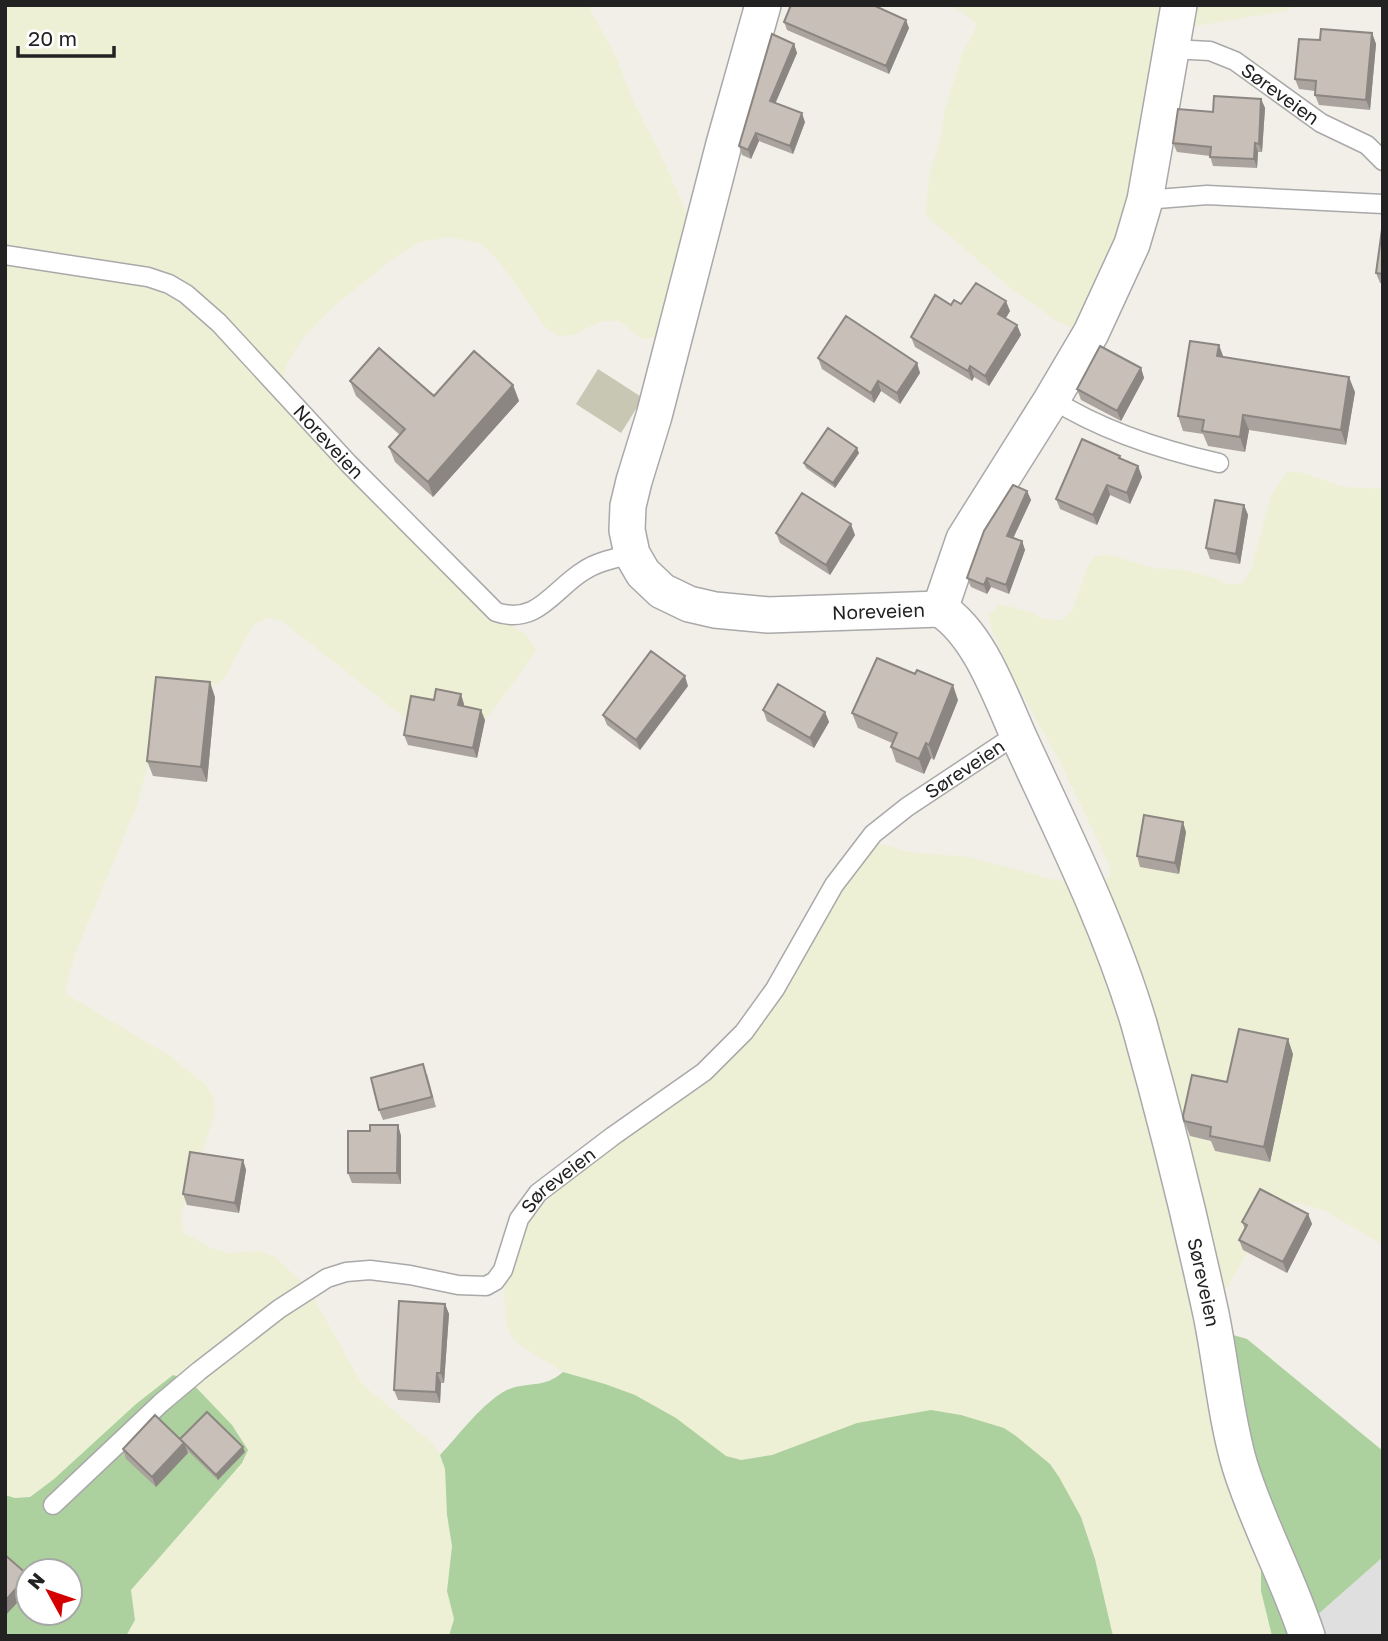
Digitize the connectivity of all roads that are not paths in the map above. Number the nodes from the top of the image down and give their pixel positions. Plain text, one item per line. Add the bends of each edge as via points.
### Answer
1 (763, 5) edge
2 (1178, 5) edge
3 (1171, 50) junction
4 (1383, 161) edge
5 (1145, 200) junction
6 (1383, 204) edge
7 (5, 255) edge
8 (1052, 399) junction
9 (1219, 463) dead end
10 (632, 554) junction
11 (940, 609) junction
12 (1017, 734) junction
13 (53, 1505) dead end
14 (1307, 1636) edge

1 - 10 street, Noreveien via 628,506
2 - 3 street
3 - 4 lane, Søreveien via 1210,51 1235,61 1321,123 1367,145
3 - 5 street
5 - 6 lane via 1207,195
5 - 8 street via 1110,294
7 - 10 lane, Noreveien via 148,277 186,293 496,611 524,615 589,567
8 - 9 lane via 1168,452
8 - 11 street via 964,539
10 - 11 street, Noreveien via 662,591 715,610 768,615
11 - 12 street, Søreveien via 966,632
12 - 13 lane, Søreveien via 873,834 834,885 775,989 744,1032 704,1072 538,1193 519,1219 503,1270 495,1280 486,1286 458,1285 370,1270 327,1278 199,1371
12 - 14 street, Søreveien via 1084,878 1138,1022 1208,1301 1240,1463

